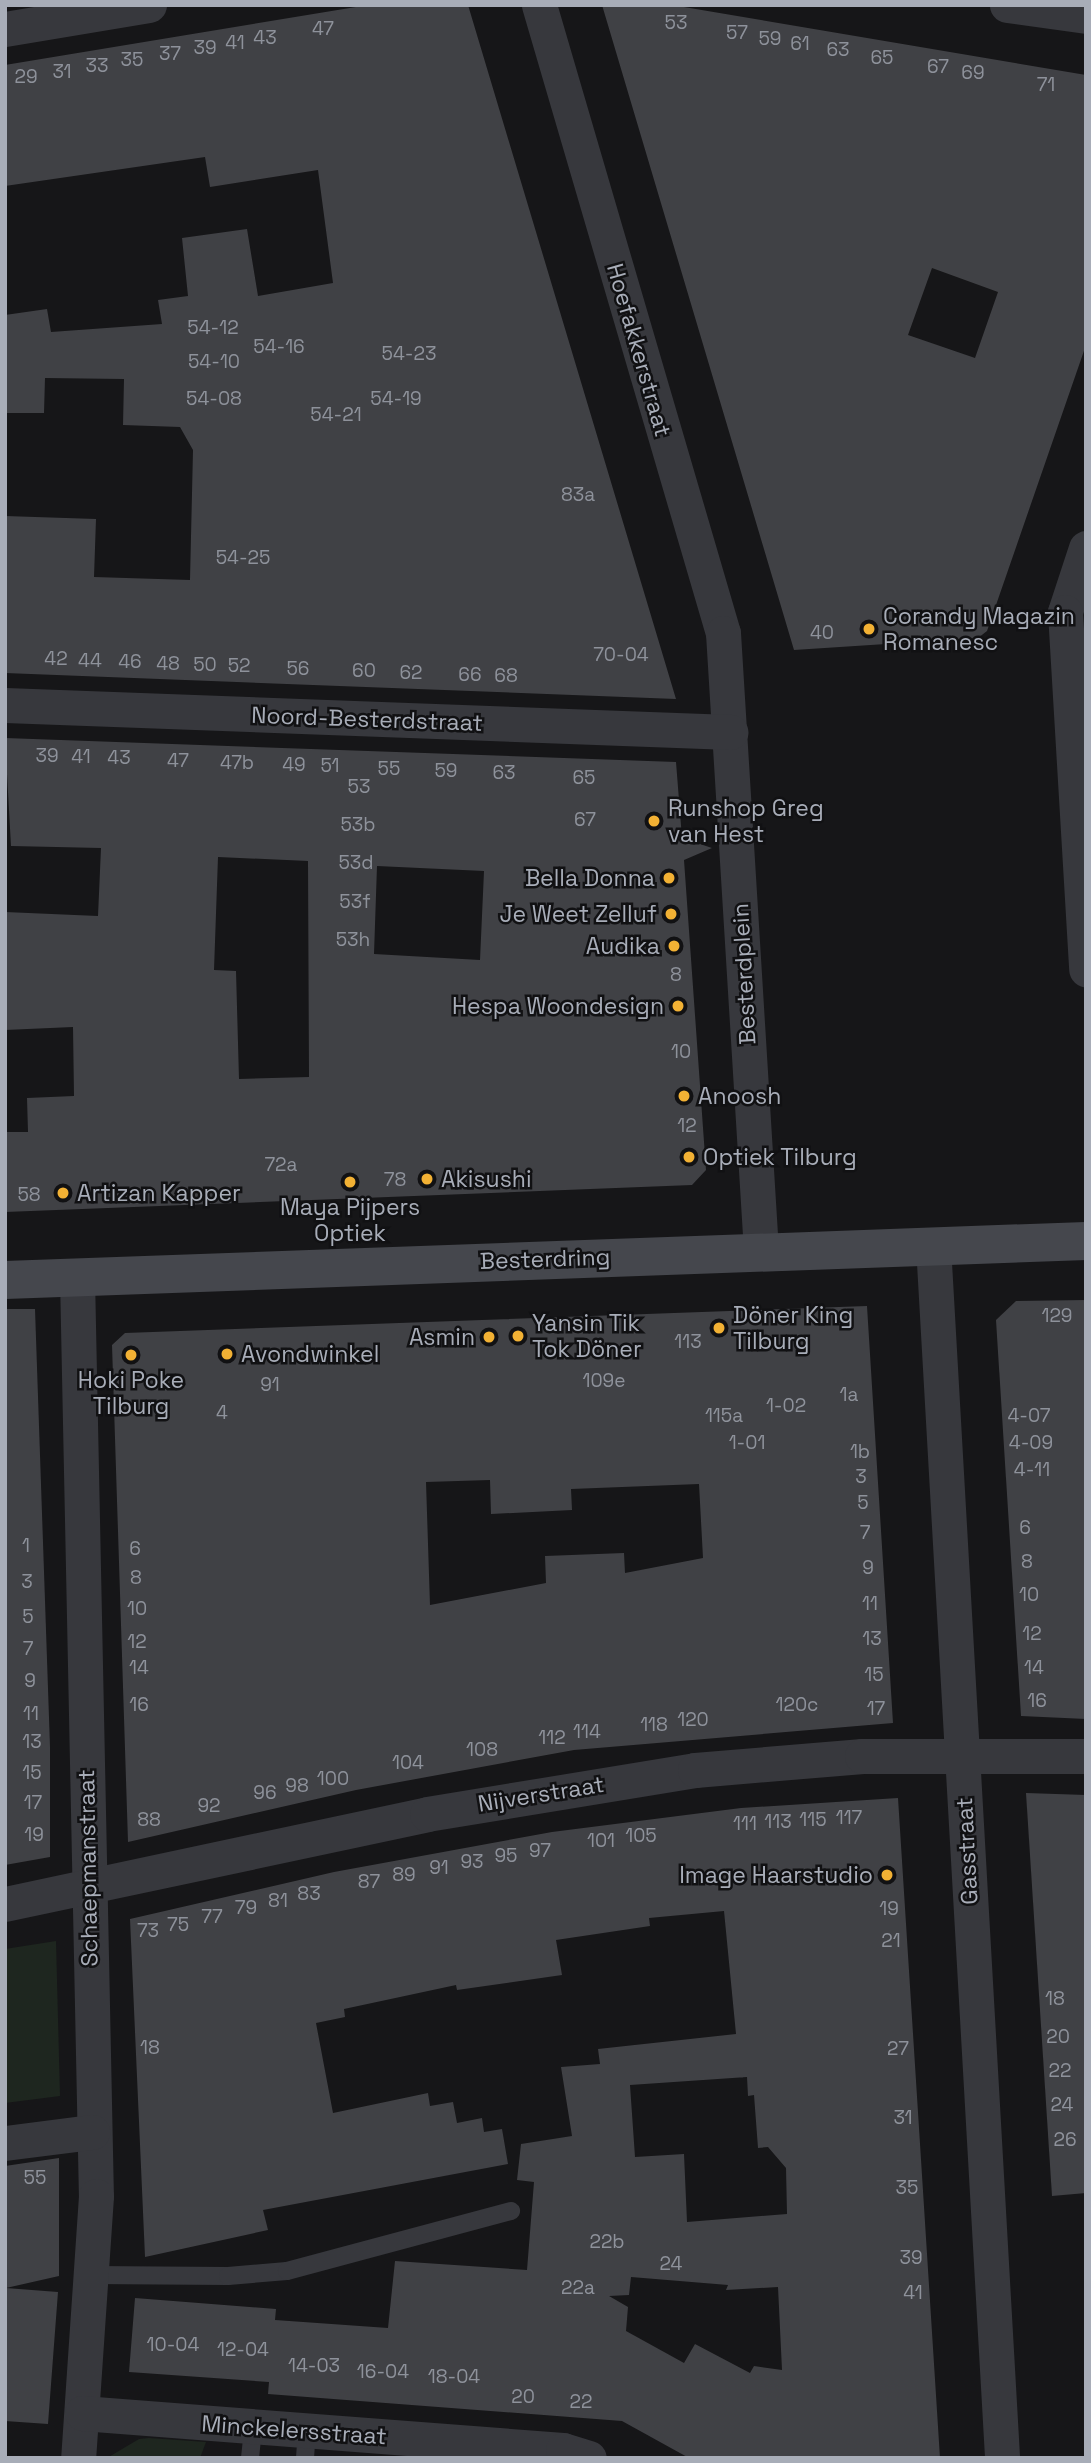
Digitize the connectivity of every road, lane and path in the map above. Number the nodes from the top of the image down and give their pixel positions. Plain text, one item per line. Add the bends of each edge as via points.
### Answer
1 (149, 5) edge
2 (539, 5) edge
3 (1007, 5) edge
4 (1086, 16) edge
5 (5, 29) edge
6 (1086, 548) edge
7 (1076, 669) edge
8 (728, 697) joint
9 (5, 705) edge
10 (730, 732) junction
11 (1086, 969) edge
12 (1086, 1241) edge
13 (933, 1245) junction
14 (761, 1251) junction
15 (77, 1277) junction
16 (5, 1280) edge
17 (961, 1754) junction
18 (1086, 1756) edge
19 (89, 1888) junction
20 (5, 1904) edge
21 (92, 2132) junction
22 (5, 2143) edge
23 (511, 2211) dead end
24 (92, 2275) junction
25 (82, 2413) junction
26 (252, 2442) edge
27 (306, 2444) edge
28 (78, 2458) edge
29 (589, 2458) edge
30 (1002, 2458) edge

1 - 5 street
2 - 8 street, Hoefakkerstraat via 723,633
3 - 4 street
6 - 7 street via 1065,612
7 - 11 street
8 - 10 street, Besterdplein
9 - 10 street, Noord-Besterdstraat
10 - 14 street, Besterdplein
12 - 13 street, Besterdring
13 - 14 street, Besterdring
13 - 17 street, Gasstraat
14 - 15 street, Besterdring
15 - 16 street, Besterdring
15 - 19 street, Schaepmanstraat
17 - 18 street, Nijverstraat
17 - 19 street, Nijverstraat via 695,1770 541,1792
17 - 30 street, Gasstraat
19 - 20 street, Nijverstraat
19 - 21 street, Schaepmanstraat
21 - 22 street
21 - 24 street, Schaepmanstraat via 96,2196
23 - 24 lane via 287,2271 229,2276
24 - 25 street, Schaepmanstraat
25 - 26 street, Minckelersstraat
25 - 28 street, Schaepmanstraat
26 - 27 street, Minckelersstraat
27 - 29 street, Minckelersstraat via 563,2450

